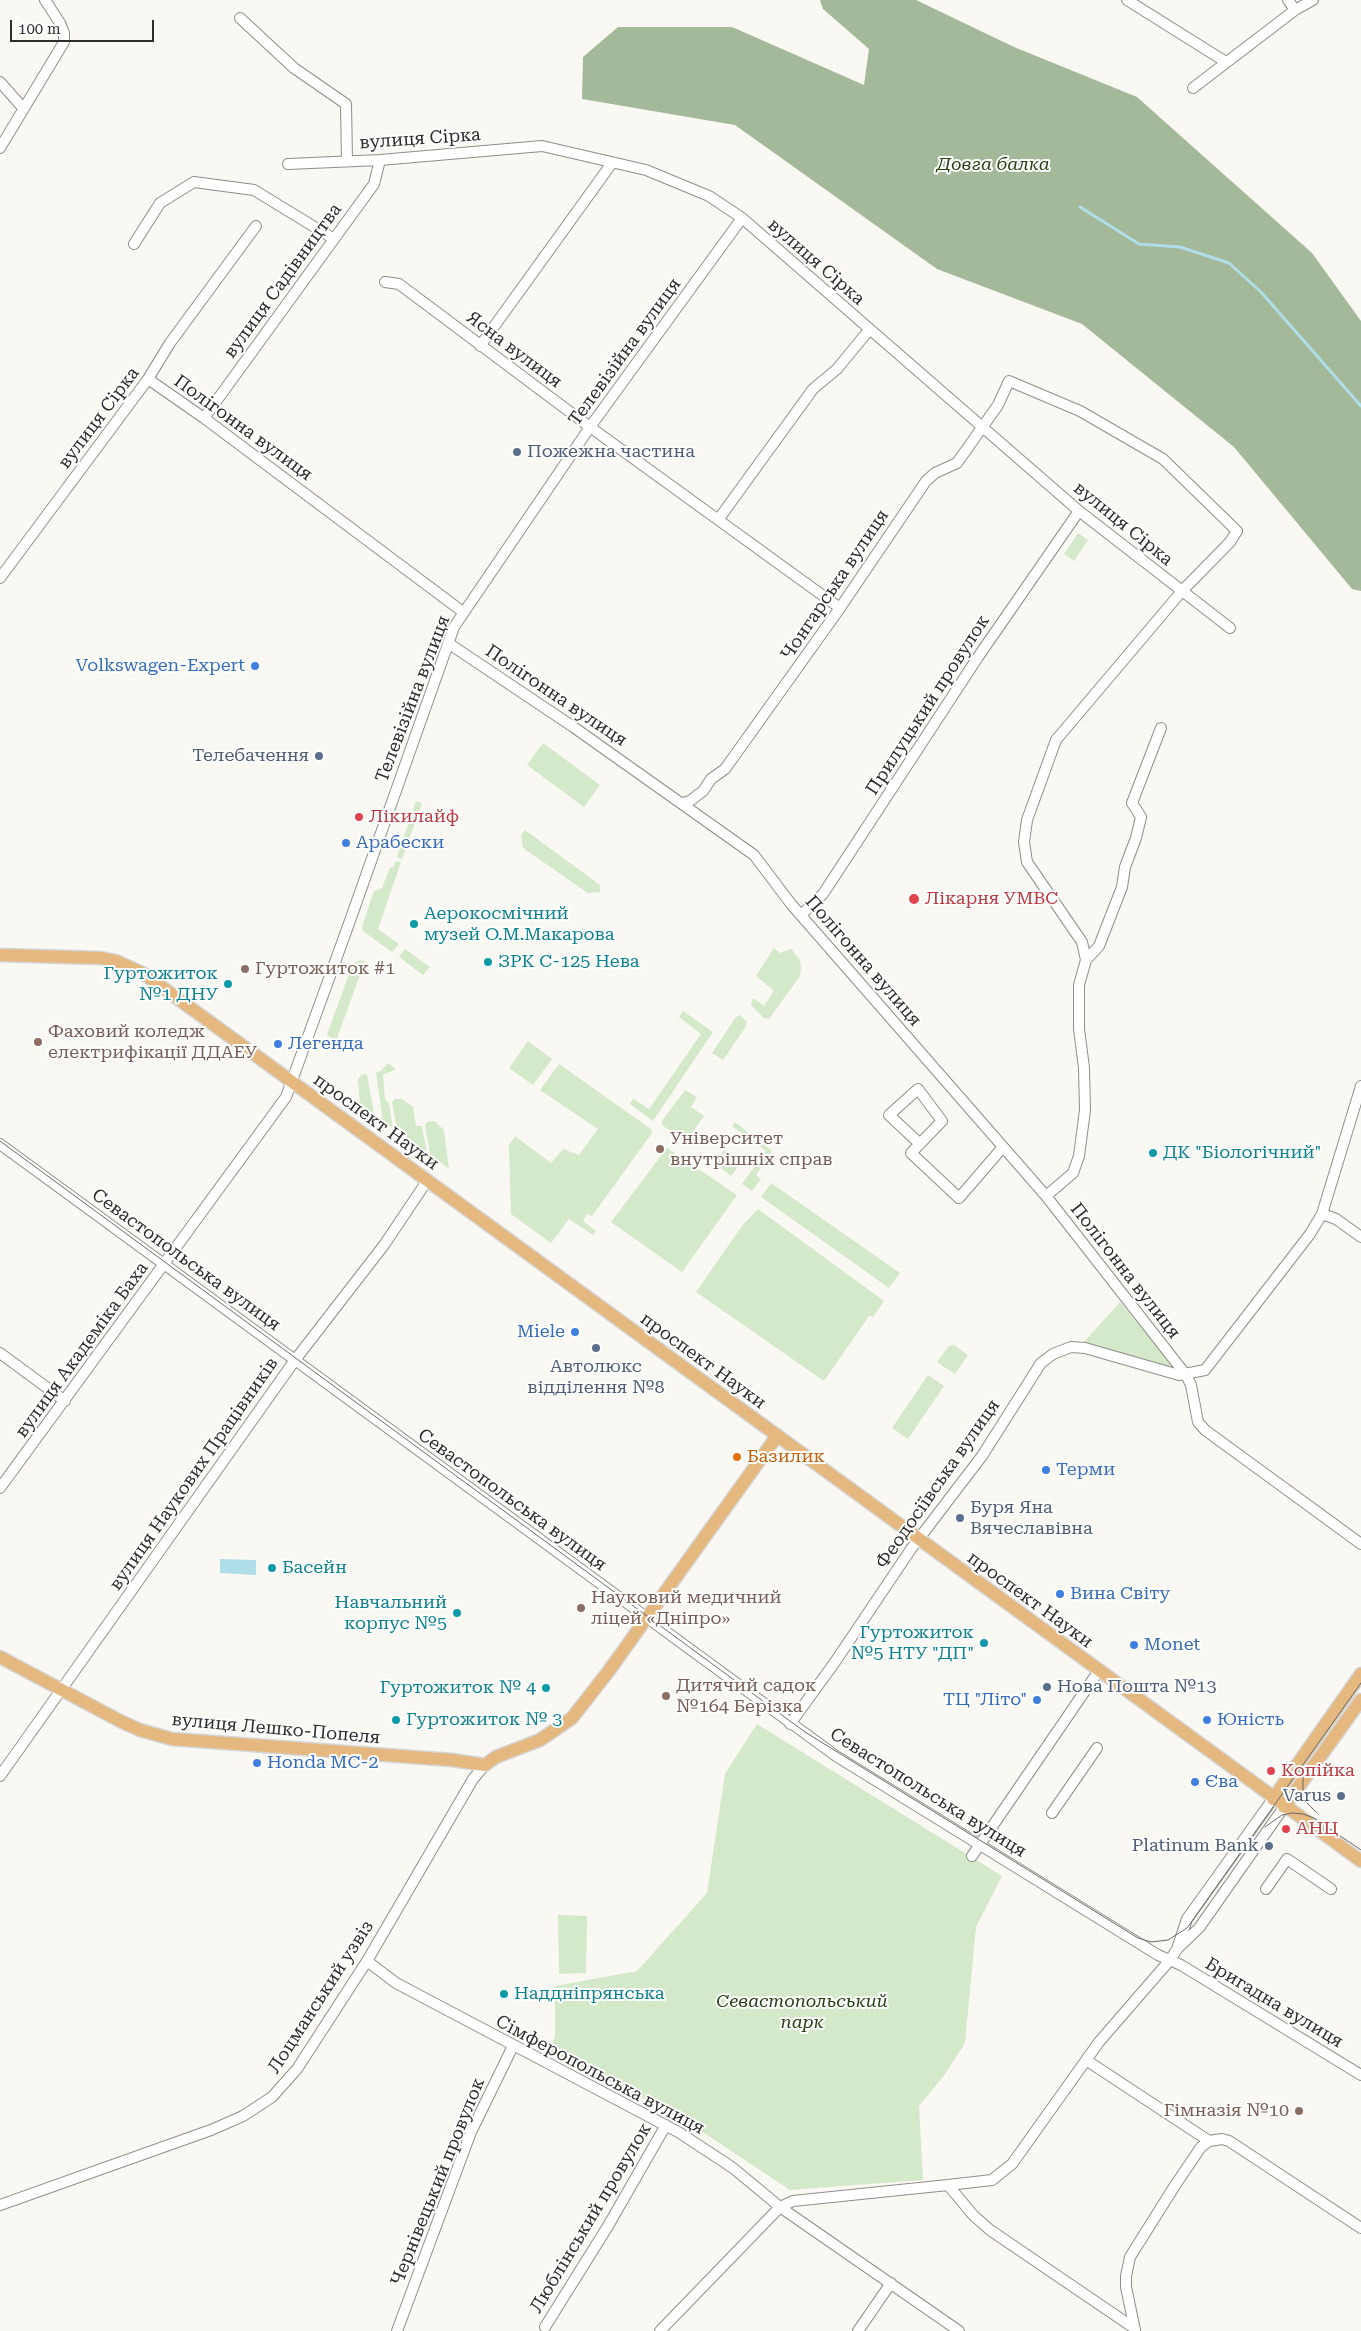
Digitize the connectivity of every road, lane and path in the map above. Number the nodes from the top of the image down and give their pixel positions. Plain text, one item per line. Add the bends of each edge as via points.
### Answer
1 (45, 0) edge
2 (1127, 0) edge
3 (1288, 0) edge
4 (1313, 0) edge
5 (1295, 10) junction
6 (240, 18) dead end
7 (1226, 62) junction
8 (0, 82) edge
9 (1193, 88) dead end
10 (23, 108) junction
11 (0, 148) edge
12 (380, 160) junction
13 (347, 161) junction
14 (612, 163) junction
15 (288, 164) dead end
16 (742, 218) junction
17 (256, 226) dead end
18 (334, 239) junction
19 (134, 244) dead end
20 (385, 282) dead end
21 (868, 330) junction
22 (480, 346) junction
23 (148, 379) junction
24 (204, 418) junction
25 (590, 427) junction
26 (982, 427) junction
27 (1079, 511) junction
28 (718, 520) junction
29 (0, 578) edge
30 (1182, 591) junction
31 (840, 608) junction
32 (463, 612) junction
33 (1230, 628) dead end
34 (448, 643) junction
35 (1161, 728) dead end
36 (682, 803) junction
37 (801, 914) junction
38 (0, 955) edge
39 (1086, 960) junction
40 (291, 1082) junction
41 (1361, 1086) edge
42 (0, 1144) edge
43 (920, 1144) junction
44 (1003, 1147) junction
45 (427, 1181) junction
46 (1046, 1196) junction
47 (1322, 1214) junction
48 (1361, 1236) edge
49 (164, 1265) junction
50 (0, 1353) edge
51 (295, 1360) junction
52 (1186, 1375) junction
53 (66, 1401) junction
54 (777, 1436) junction
55 (0, 1488) edge
56 (919, 1540) junction
57 (1361, 1544) edge
58 (645, 1617) junction
59 (0, 1657) edge
60 (1098, 1672) junction
61 (1361, 1674) edge
62 (61, 1689) junction
63 (1361, 1700) edge
64 (790, 1724) junction
65 (1097, 1748) dead end
66 (485, 1764) junction
67 (0, 1776) edge
68 (1273, 1798) junction
69 (1284, 1807) junction
70 (1052, 1813) dead end
71 (980, 1845) junction
72 (972, 1856) dead end
73 (1361, 1861) edge
74 (1266, 1889) dead end
75 (1331, 1889) dead end
76 (1177, 1949) junction
77 (1170, 1960) junction
78 (367, 1961) junction
79 (512, 2046) junction
80 (1086, 2060) junction
81 (1361, 2075) edge
82 (666, 2125) junction
83 (1209, 2141) junction
84 (948, 2185) junction
85 (0, 2205) edge
86 (780, 2207) junction
87 (1361, 2228) edge
88 (891, 2283) junction
89 (545, 2327) dead end
90 (1135, 2330) edge
91 (397, 2331) edge
92 (660, 2331) edge
93 (858, 2331) edge
94 (959, 2331) edge

1 - 10 street via 60,23 64,42
2 - 7 street
3 - 5 street
4 - 5 street
5 - 7 street
6 - 13 street via 294,68 346,104
7 - 9 street
8 - 10 street
10 - 11 street
12 - 13 street, вулиця Сірка
12 - 14 street, вулиця Сірка via 542,146
12 - 18 street, вулиця Садівництва via 374,184
13 - 15 street, вулиця Сірка
14 - 16 street, вулиця Сірка via 646,170 709,196
14 - 22 street
16 - 21 street, вулиця Сірка
16 - 25 street, Телевізійна вулиця
17 - 23 street, вулиця Сірка via 170,343
18 - 19 street via 254,190 194,182 160,203
18 - 24 street, вулиця Садівництва
20 - 22 street, Ясна вулиця via 399,284
21 - 26 street, вулиця Сірка
21 - 28 street via 836,370 813,389
22 - 25 street, Ясна вулиця
23 - 24 street, Полігонна вулиця
23 - 29 street, вулиця Сірка
24 - 32 street, Полігонна вулиця
25 - 28 street, Ясна вулиця
25 - 32 street, Телевізійна вулиця
26 - 27 street, вулиця Сірка
26 - 30 street, Чонгарська вулиця via 998,405 1009,381 1080,411 1163,459 1237,532
26 - 31 street, Чонгарська вулиця via 957,463 926,481
27 - 30 street, вулиця Сірка
27 - 37 street, Прилуцький провулок via 978,657 823,894
28 - 31 street, Ясна вулиця
30 - 33 street, вулиця Сірка
30 - 39 street via 1056,740 1027,820 1024,842 1027,862 1082,942
31 - 36 street, Чонгарська вулиця via 725,769 711,779 703,791
32 - 34 street, Телевізійна вулиця
34 - 36 street, Полігонна вулиця
34 - 40 street, Телевізійна вулиця
35 - 39 street via 1132,803 1141,817 1122,887 1099,946
36 - 37 street, Полігонна вулиця via 754,855
37 - 44 street, Полігонна вулиця
38 - 40 main road, проспект Науки via 81,956 108,959 128,966 158,984
39 - 46 street via 1078,1004 1084,1068 1080,1156 1073,1173
40 - 45 main road, проспект Науки
40 - 49 street, вулиця Академіка Баха via 279,1108
41 - 47 street
42 - 49 street, Севастопольська вулиця
43 - 43 street via 942,1121 918,1089 889,1115
43 - 44 street via 911,1153 959,1198
44 - 46 street, Полігонна вулиця
45 - 51 street, вулиця Наукових Працівників via 384,1246
45 - 54 main road, проспект Науки
46 - 52 street, Полігонна вулиця
47 - 48 street via 1336,1219
47 - 52 street via 1305,1241 1205,1370
49 - 51 street, Севастопольська вулиця
49 - 53 street, вулиця Академіка Баха
50 - 53 street
51 - 58 street, Севастопольська вулиця
51 - 62 street, вулиця Наукових Працівників
52 - 56 street, Феодосіївська вулиця via 1085,1348 1071,1347 1053,1354 1041,1363 982,1456
52 - 57 street via 1198,1422 1205,1430
53 - 55 street, вулиця Академіка Баха
54 - 56 main road, проспект Науки
54 - 58 main road
56 - 60 main road, проспект Науки
56 - 64 street, Феодосіївська вулиця
58 - 64 street, Севастопольська вулиця
58 - 66 main road via 572,1718 540,1740
59 - 62 main road, вулиця Лешко-Попеля
60 - 68 main road, проспект Науки
60 - 71 street
61 - 68 main road
62 - 66 main road, вулиця Лешко-Попеля via 140,1730 172,1739
62 - 67 street
63 - 69 main road
64 - 71 street, Севастопольська вулиця
65 - 70 street
66 - 78 street, Лоцманський узвіз via 473,1779
68 - 69 main road, проспект Науки
68 - 76 street via 1187,1919
69 - 73 main road, проспект Науки
69 - 76 street via 1199,1928
71 - 72 street
71 - 77 street, Севастопольська вулиця
74 - 75 street via 1287,1859
76 - 77 street
77 - 80 street
77 - 81 street, Бригадна вулиця
78 - 79 street, Сімферопольська вулиця via 396,1983
78 - 85 street, Лоцманський узвіз via 297,2069 259,2107 211,2130
79 - 82 street, Сімферопольська вулиця
79 - 91 street, Чернівецький провулок via 471,2132
80 - 83 street
80 - 84 street via 1028,2143 1002,2174 992,2180
82 - 86 street, Сімферопольська вулиця via 733,2168
82 - 89 street, Люблінський провулок
83 - 87 street via 1229,2141
83 - 90 street via 1201,2147 1179,2179 1130,2257 1126,2287
84 - 86 street via 793,2201
84 - 90 street via 990,2230
86 - 88 street, Сімферопольська вулиця
86 - 92 street
88 - 93 street
88 - 94 street, Сімферопольська вулиця

